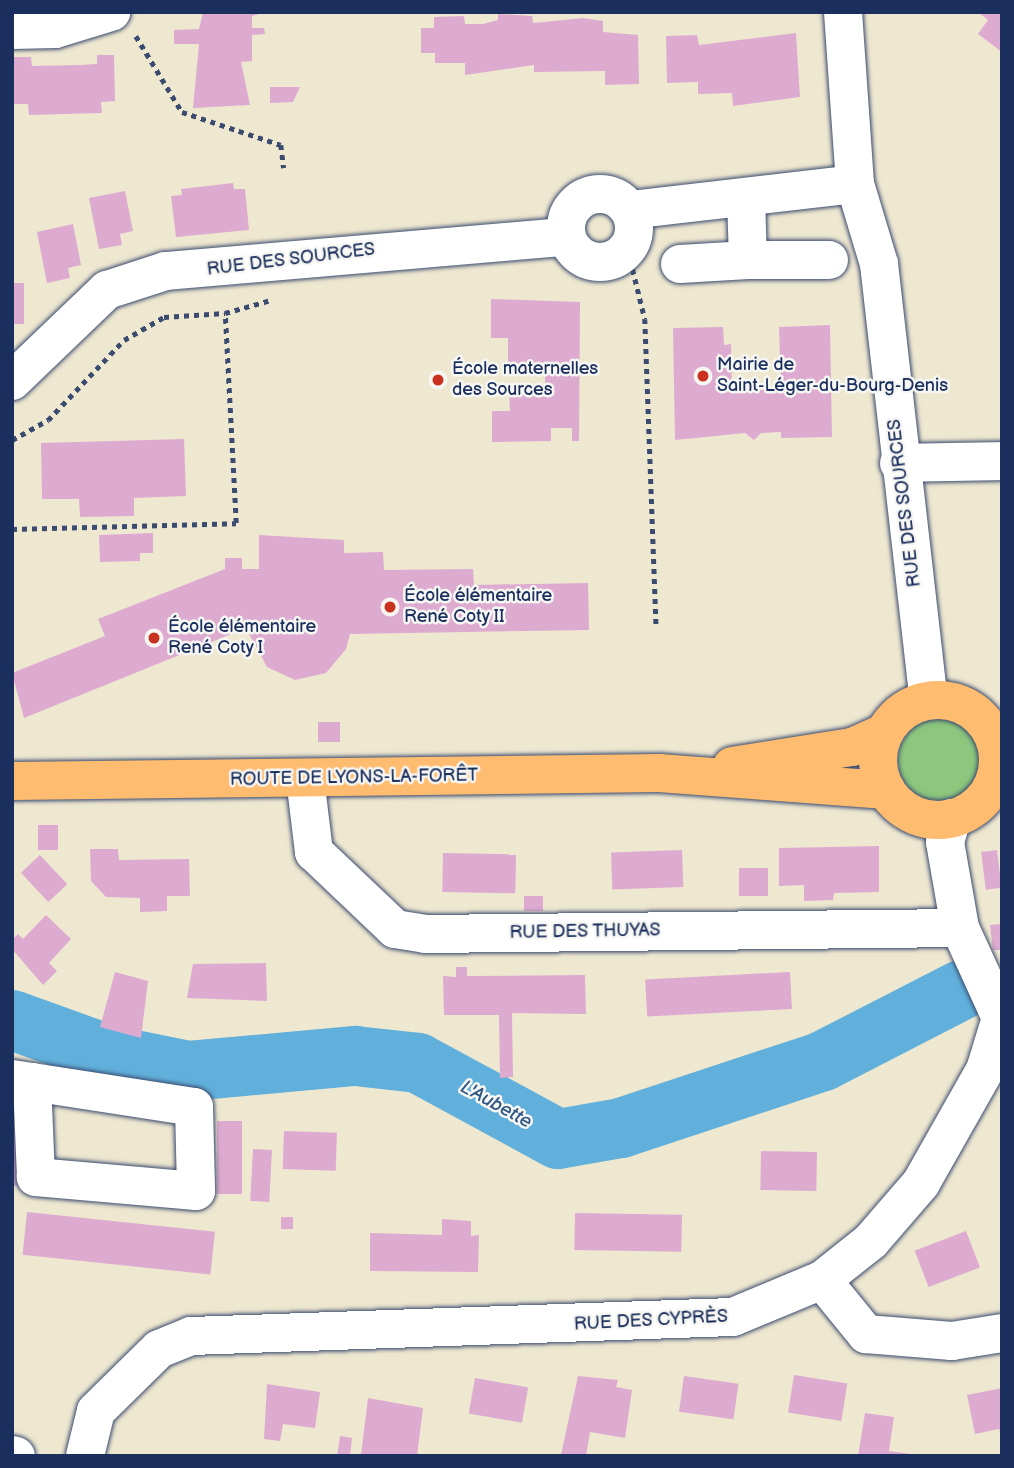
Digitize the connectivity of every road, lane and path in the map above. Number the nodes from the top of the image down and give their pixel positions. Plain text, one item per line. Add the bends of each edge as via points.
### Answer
1 (842, 12) edge
2 (121, 18) edge
3 (12, 30) edge
4 (284, 168) dead end
5 (855, 184) junction
6 (747, 197) junction
7 (630, 210) junction
8 (566, 237) junction
9 (628, 250) junction
10 (748, 260) junction
11 (829, 260) dead end
12 (274, 263) junction
13 (680, 264) dead end
14 (225, 313) junction
15 (12, 381) edge
16 (12, 440) edge
17 (1002, 461) edge
18 (899, 463) junction
19 (12, 529) edge
20 (656, 626) dead end
21 (929, 700) junction
22 (884, 733) junction
23 (999, 744) edge
24 (696, 774) junction
25 (305, 778) junction
26 (12, 781) edge
27 (886, 790) junction
28 (993, 796) edge
29 (952, 818) junction
30 (960, 928) junction
31 (1001, 1018) edge
32 (22, 1080) edge
33 (822, 1280) junction
34 (1002, 1333) edge
35 (85, 1456) edge

1 - 5 street, RUE DES SOURCES
2 - 3 street via 55,29
2 - 4 path via 182,113 281,145
5 - 6 street
5 - 18 street, RUE DES SOURCES via 879,264
6 - 7 street
6 - 10 street
7 - 8 street via 614,196 580,200 570,211
7 - 9 street via 636,230
8 - 9 street via 585,261 604,264
8 - 12 street, RUE DES SOURCES via 306,254
9 - 20 path via 645,319
10 - 11 street
10 - 13 street
12 - 14 path via 272,300
12 - 15 street, RUE DES SOURCES via 166,271 107,290
14 - 16 path via 164,317 124,340 48,420
14 - 19 path via 236,523
17 - 18 street
18 - 21 street, RUE DES SOURCES
21 - 22 main road via 906,708
21 - 23 main road via 970,708
22 - 24 main road, ROUTE DE LYONS-LA-FORÊT via 852,747
22 - 27 main road via 877,762
23 - 28 main road
24 - 25 main road, ROUTE DE LYONS-LA-FORÊT
24 - 27 main road, ROUTE DE LYONS-LA-FORÊT
25 - 26 main road, ROUTE DE LYONS-LA-FORÊT
25 - 30 street, RUE DES THUYAS via 314,852 395,929 425,934
27 - 29 main road via 915,816
28 - 29 main road
29 - 30 street, RUE DES CYPRÈS via 945,842
30 - 31 street, RUE DES CYPRÈS
31 - 33 street, RUE DES CYPRÈS via 985,1070 921,1183 871,1241
32 - 32 street via 194,1107 196,1191 36,1177
33 - 34 street via 866,1334 952,1341
33 - 35 street, RUE DES CYPRÈS via 733,1317 191,1336 159,1349 96,1411

